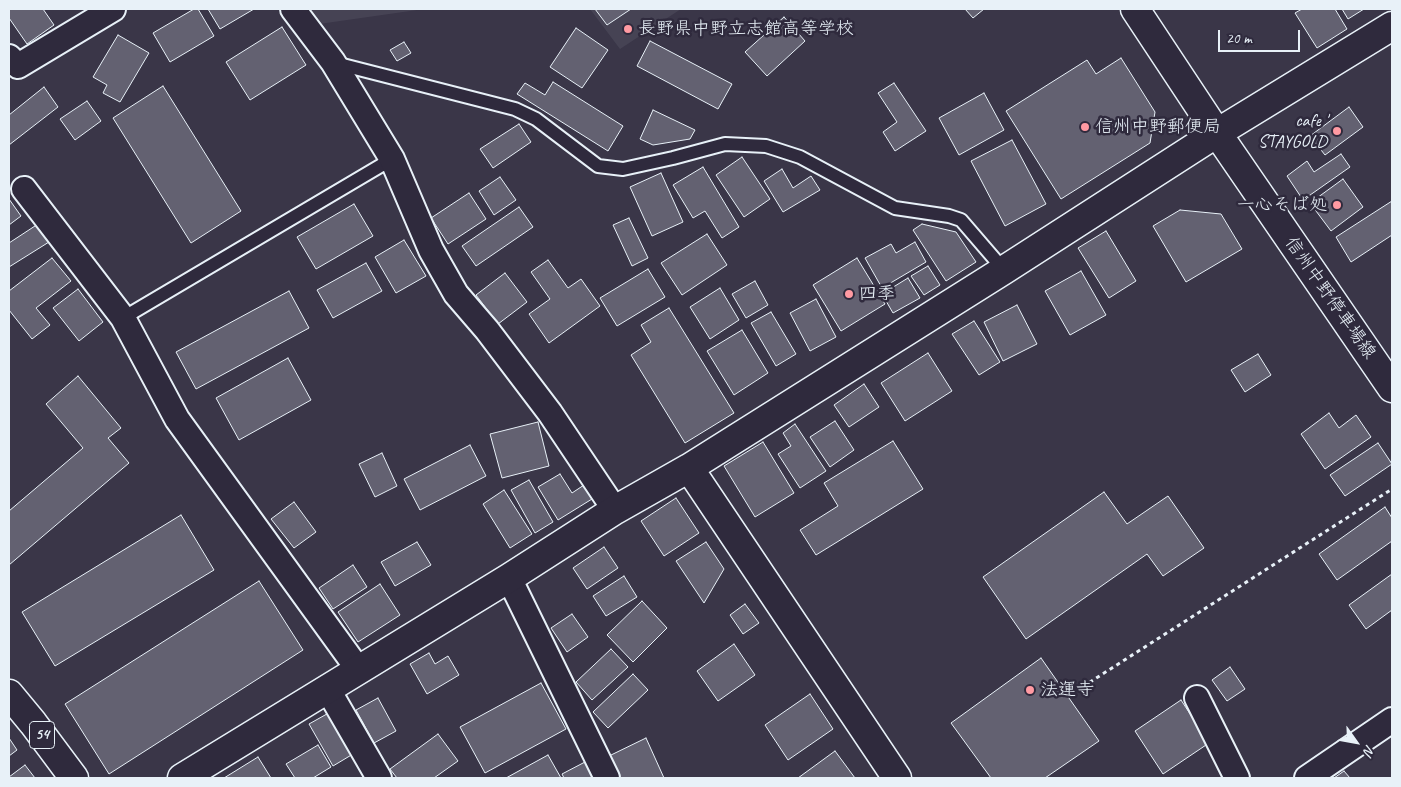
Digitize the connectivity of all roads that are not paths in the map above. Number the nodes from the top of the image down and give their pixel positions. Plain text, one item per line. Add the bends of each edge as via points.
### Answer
1 (113, 9) edge
2 (292, 9) edge
3 (1135, 9) edge
4 (1392, 26) edge
5 (9, 57) edge
6 (332, 62) junction
7 (1217, 133) junction
8 (392, 159) junction
9 (24, 189) dead end
10 (1004, 270) junction
11 (123, 318) junction
12 (1392, 388) edge
13 (689, 468) junction
14 (615, 510) junction
15 (509, 578) junction
16 (358, 670) junction
17 (327, 688) junction
18 (9, 694) edge
19 (1197, 698) dead end
20 (1392, 720) edge
21 (74, 778) edge
22 (182, 778) edge
23 (379, 778) edge
24 (607, 778) edge
25 (897, 778) edge
26 (1237, 778) edge
27 (1307, 778) edge

1 - 5 street via 18,66
2 - 6 street
3 - 7 street, 信州中野停車場線
4 - 7 street
6 - 8 street
6 - 10 lane via 515,109 536,119 598,166 623,169 725,144 766,146 800,157 895,208 961,220
7 - 10 street
7 - 12 street, 信州中野停車場線
8 - 11 lane
8 - 14 street via 431,250 456,294 550,413
9 - 11 street
10 - 13 street
11 - 16 street via 177,419
13 - 14 street
13 - 25 street
14 - 15 street
15 - 16 street
15 - 24 street
16 - 17 street
17 - 22 street
17 - 23 street
18 - 21 street, 54
19 - 26 street
20 - 27 street

